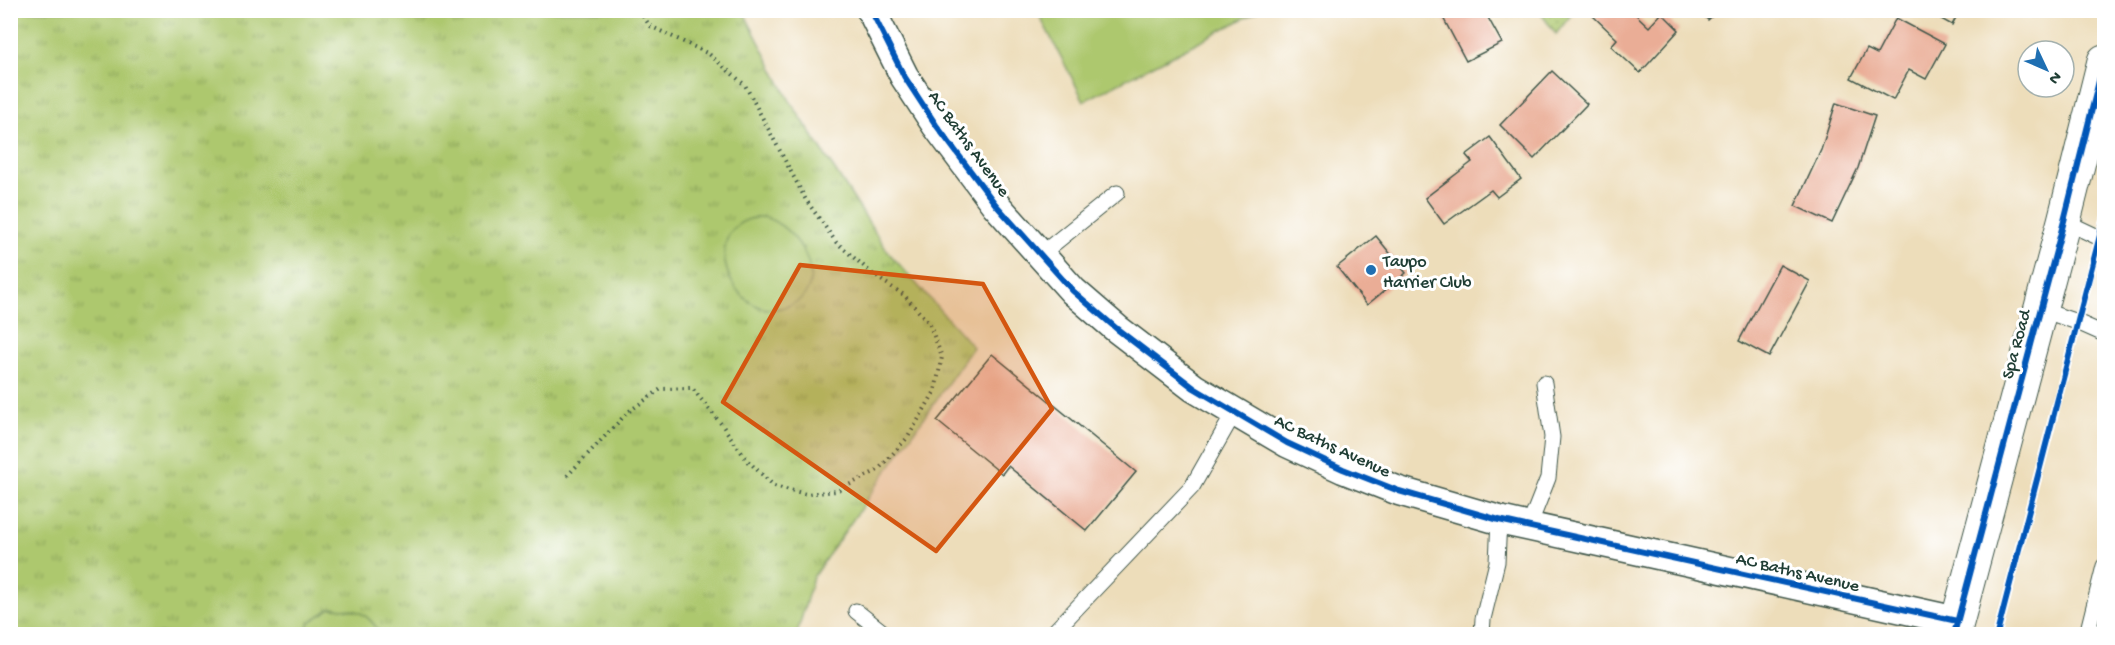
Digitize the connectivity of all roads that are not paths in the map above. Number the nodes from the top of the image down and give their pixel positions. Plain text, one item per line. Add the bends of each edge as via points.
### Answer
1 (871, 10) edge
2 (2104, 61) edge
3 (1117, 193) dead end
4 (2064, 221) junction
5 (2104, 242) edge
6 (1040, 255) junction
7 (2039, 309) junction
8 (2104, 334) edge
9 (1544, 383) dead end
10 (1234, 413) junction
11 (1499, 520) junction
12 (1529, 526) junction
13 (2104, 566) edge
14 (856, 611) dead end
15 (1956, 628) edge
16 (885, 634) edge
17 (1052, 634) edge
18 (1482, 634) edge
19 (2087, 634) edge

1 - 6 street, AC Baths Avenue via 904,76 936,125 996,205
2 - 4 main road, Spa Road
3 - 6 lane
4 - 5 lane
4 - 7 main road, Spa Road
6 - 10 street, AC Baths Avenue via 1073,291 1117,329 1194,388
7 - 8 lane
7 - 15 main road, Spa Road
9 - 12 lane via 1552,437 1548,478
10 - 11 street, AC Baths Avenue via 1343,469 1400,491
10 - 17 lane via 1192,487
11 - 12 street, AC Baths Avenue
11 - 18 lane via 1497,562
12 - 15 street, AC Baths Avenue
13 - 19 lane
14 - 16 lane

